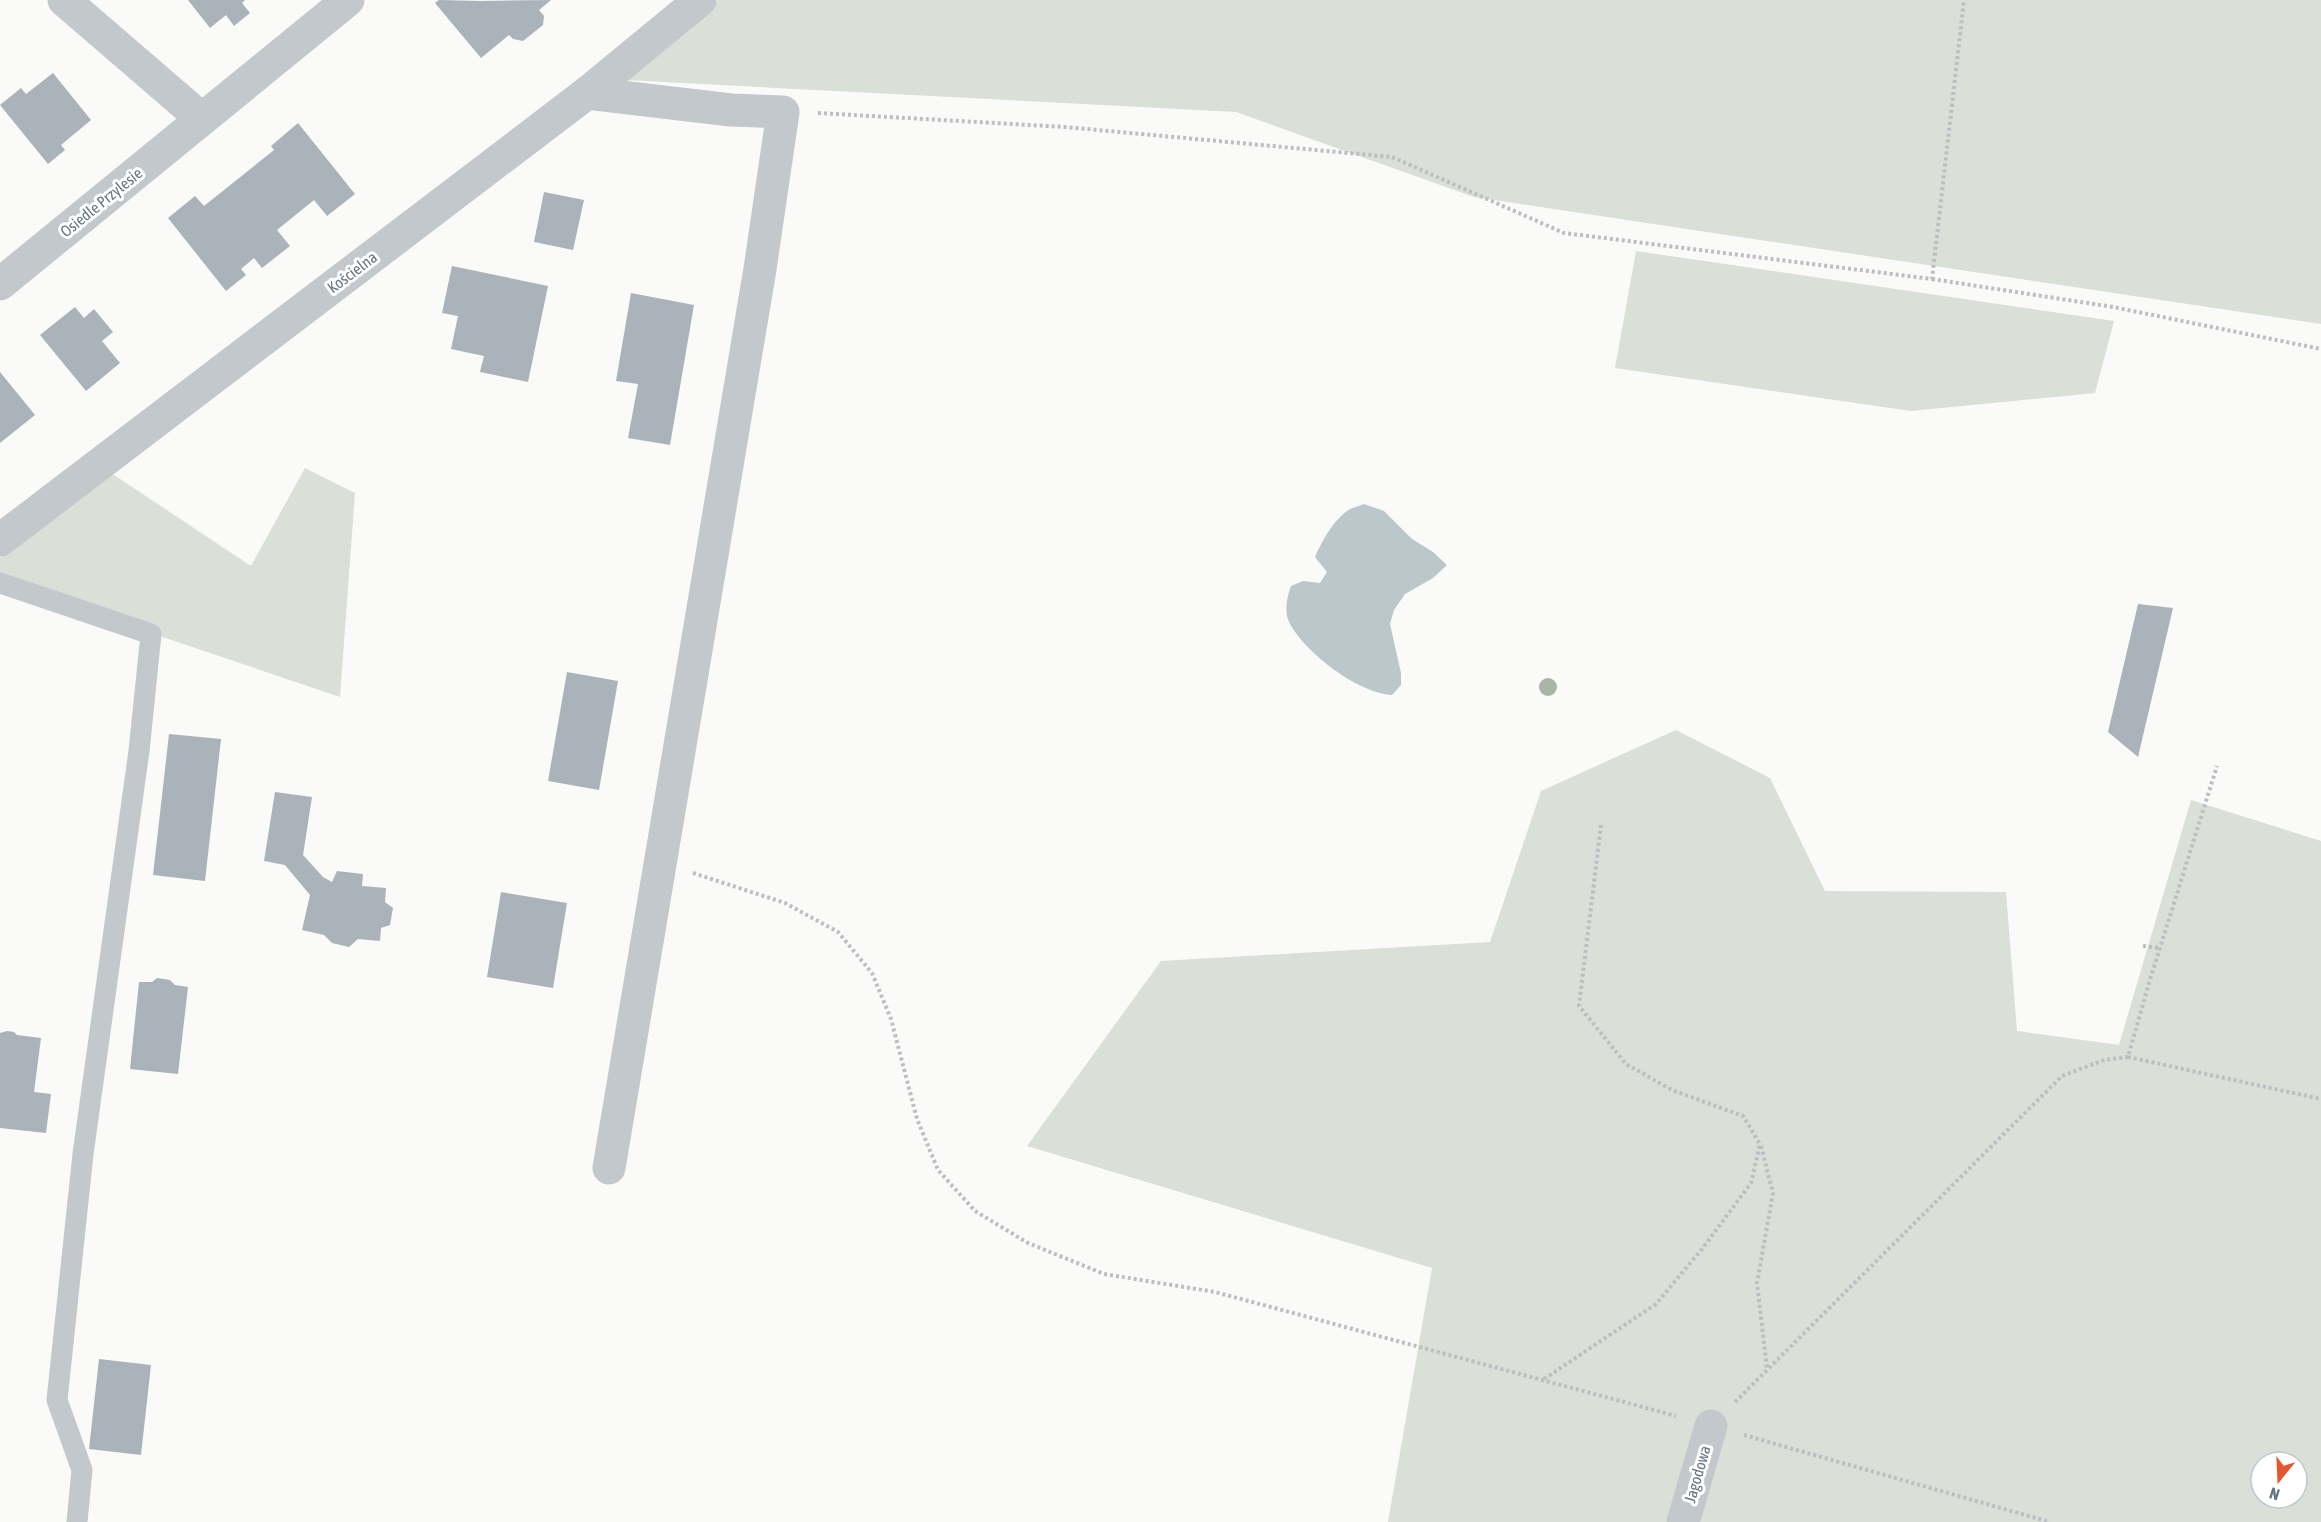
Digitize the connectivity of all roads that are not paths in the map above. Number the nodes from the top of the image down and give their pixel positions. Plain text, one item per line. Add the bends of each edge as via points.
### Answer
1 (63, 0) edge
2 (348, 0) edge
3 (700, 0) edge
4 (587, 93) junction
5 (202, 119) junction
6 (0, 285) edge
7 (0, 540) edge
8 (0, 583) edge
9 (609, 1168) dead end
10 (1711, 1426) road end
11 (77, 1522) edge
12 (1683, 1522) edge

1 - 5 street
2 - 5 street, Osiedle Przylesie
3 - 4 street, Kościelna
4 - 7 street, Kościelna
4 - 9 street via 731,110 783,112
5 - 6 street, Osiedle Przylesie
8 - 11 lane via 150,634 139,751 84,1155 57,1400 82,1470
10 - 12 street, Jagodowa

